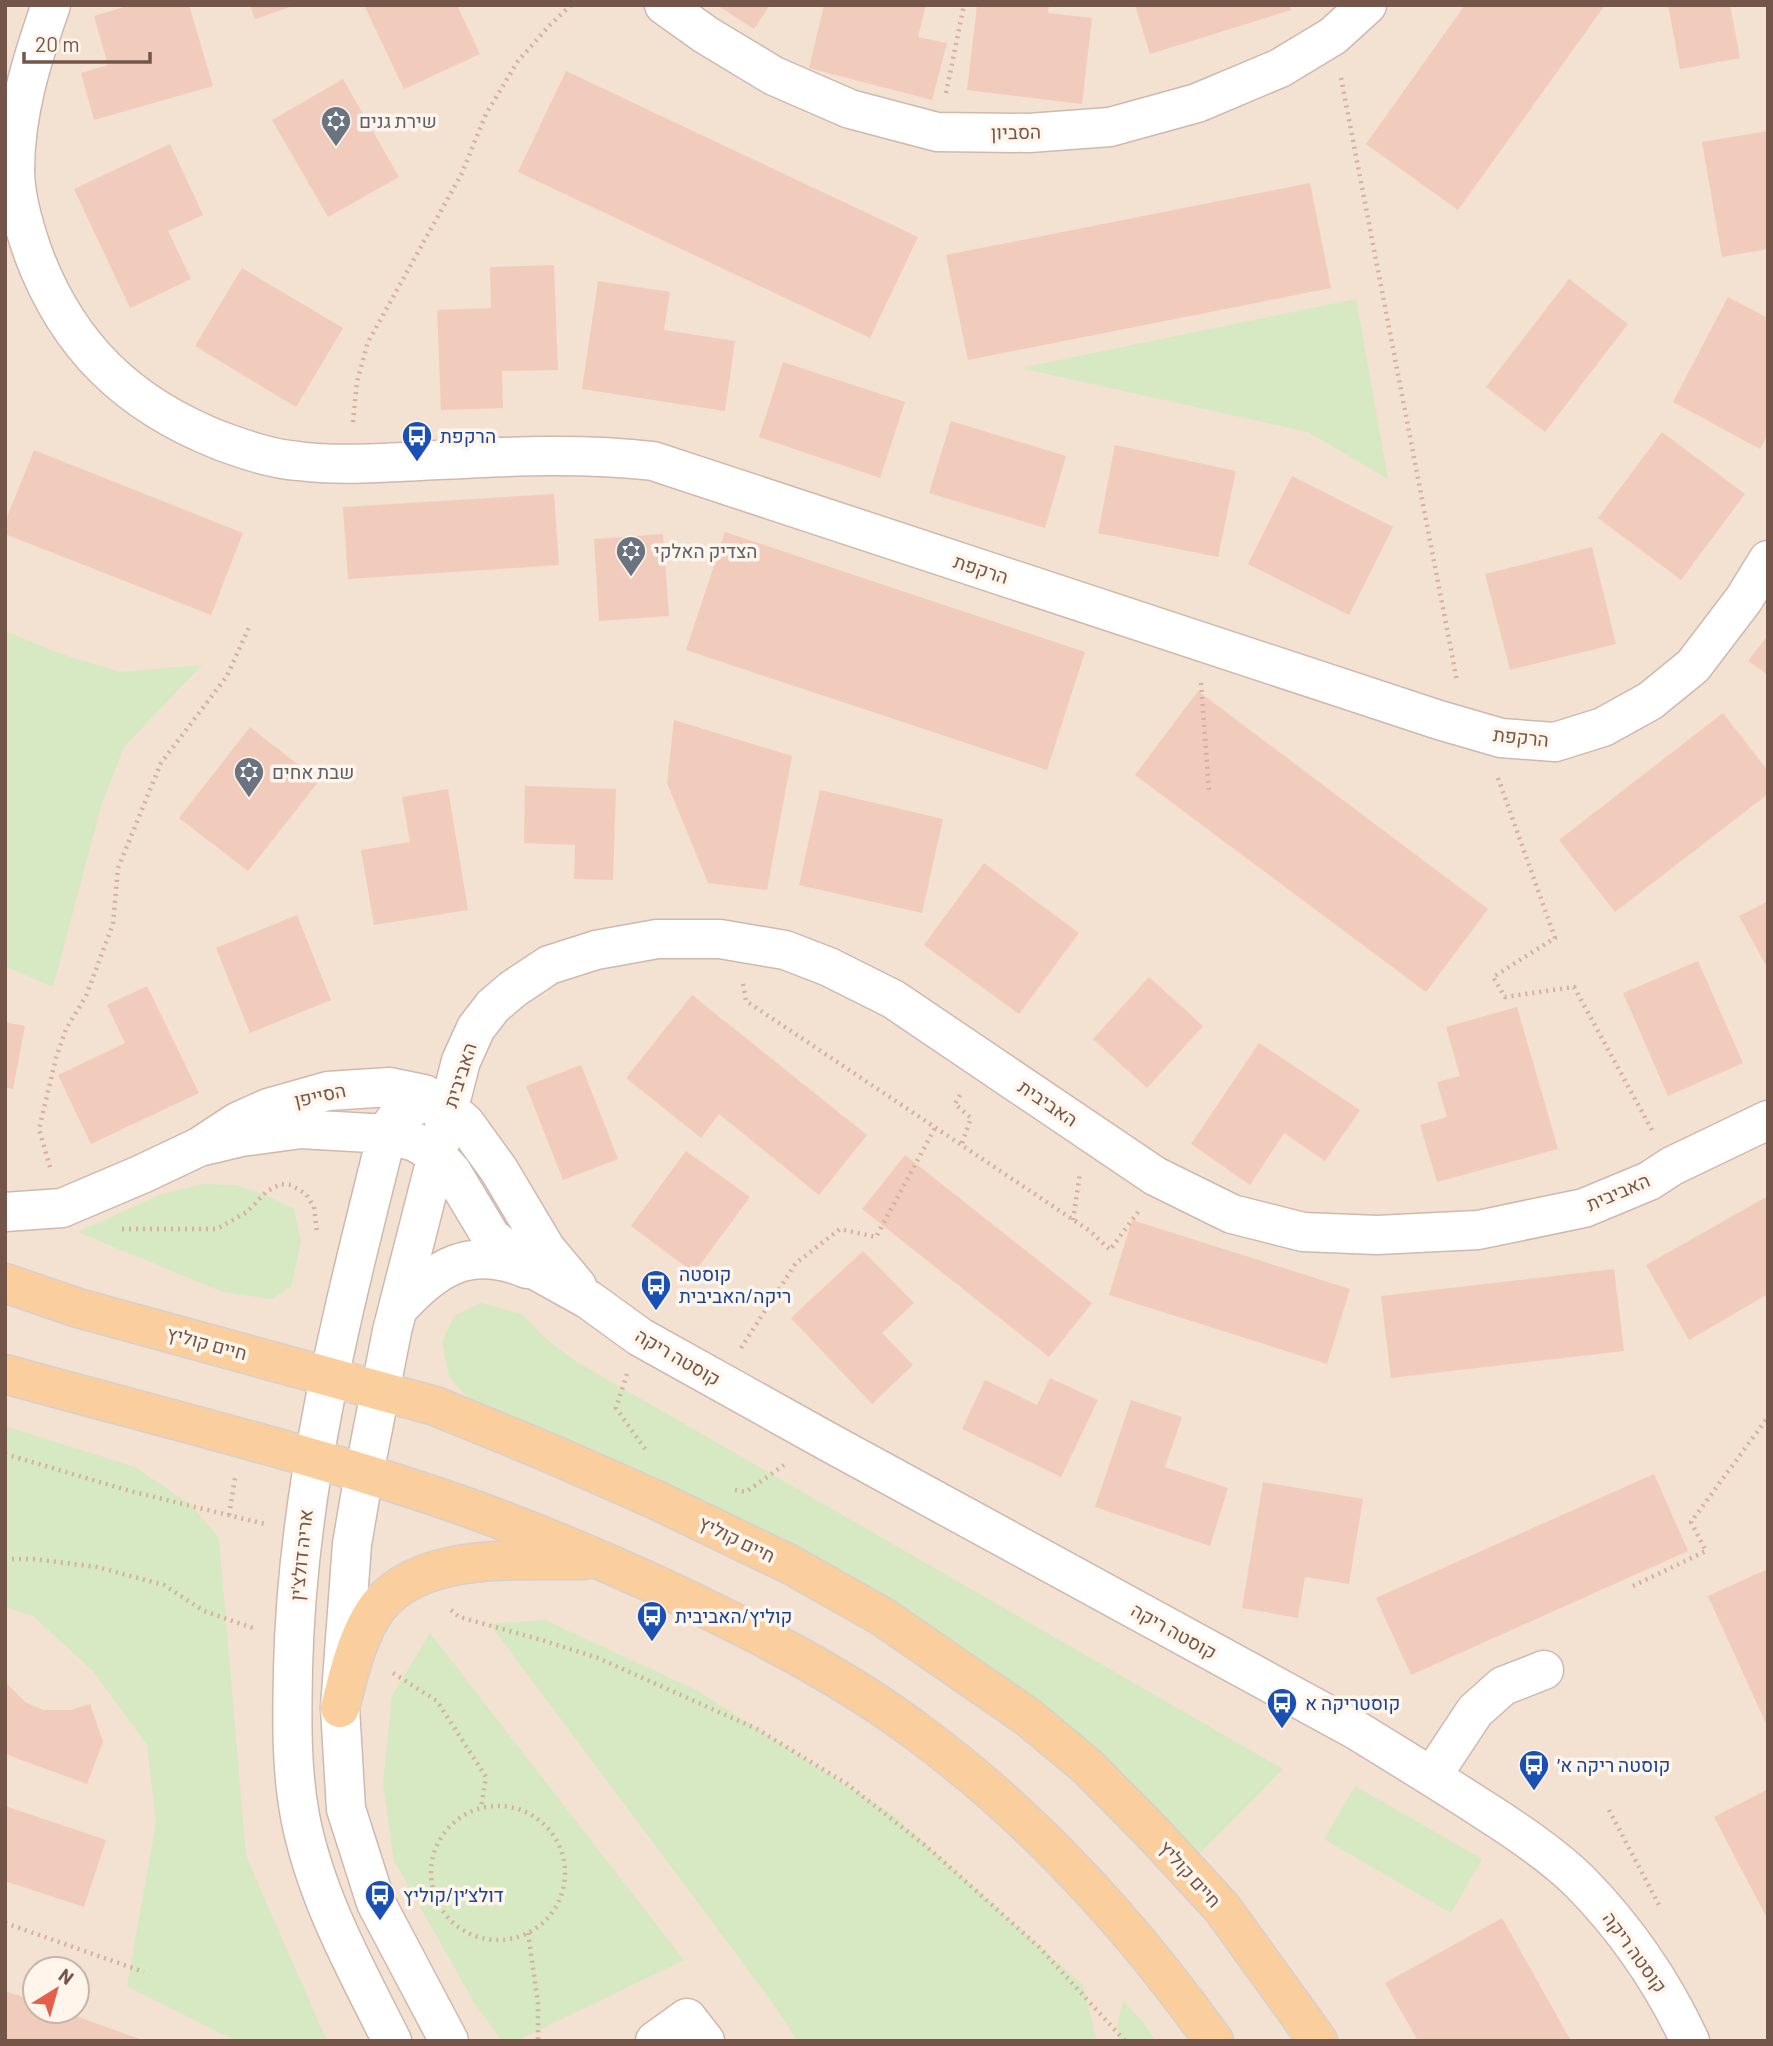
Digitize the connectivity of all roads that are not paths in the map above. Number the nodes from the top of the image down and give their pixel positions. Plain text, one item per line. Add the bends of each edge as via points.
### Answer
1 (51, 5) edge
2 (664, 5) edge
3 (1367, 5) edge
4 (1768, 560) edge
5 (449, 1108) junction
6 (1768, 1119) edge
7 (387, 1134) junction
8 (199, 1147) junction
9 (437, 1154) junction
10 (5, 1212) edge
11 (542, 1275) junction
12 (5, 1283) edge
13 (589, 1300) junction
14 (398, 1309) junction
15 (5, 1374) edge
16 (330, 1376) junction
17 (380, 1390) junction
18 (313, 1459) junction
19 (364, 1474) junction
20 (600, 1559) junction
21 (1544, 1670) dead end
22 (340, 1708) junction
23 (1432, 1776) junction
24 (392, 2041) edge
25 (449, 2041) edge
26 (655, 2041) edge
27 (705, 2041) edge
28 (1214, 2041) edge
29 (1318, 2041) edge
30 (1690, 2041) edge

1 - 4 street, הרקפת via 18,119 15,173 22,222 44,283 77,336 113,377 156,410 247,451 298,461 569,454 653,461 1466,727 1502,738 1555,742 1603,727 1650,701 1693,666
2 - 3 street, הסביון via 774,76 850,109 937,132 1030,133 1110,127 1197,103 1280,68 1333,36
5 - 6 street, האביבית via 461,1061 477,1028 503,997 549,965 596,950 657,939 720,939 785,950 840,972 893,999 1155,1177 1232,1214 1303,1232 1377,1236 1478,1230 1584,1208 1648,1181
5 - 7 street, אריה דולצ'ין via 415,1105 396,1118
5 - 8 street, הסייפן via 408,1089 328,1091 268,1108
5 - 9 street, האביבית
5 - 13 street, קוסטה ריקה via 475,1135 546,1249
7 - 8 street, הסייפן via 302,1129
7 - 9 street, הסייפן
7 - 16 street, אריה דולצ'ין
8 - 10 street, הסייפן via 62,1208
9 - 11 street, קוסטה ריקה via 491,1237
9 - 14 street
11 - 13 street, קוסטה ריקה
11 - 14 street via 512,1262 463,1262 427,1279
12 - 16 main road, חיים קוליץ via 78,1308
13 - 23 street, קוסטה ריקה via 640,1337
14 - 17 street
15 - 18 main road
16 - 17 main road, חיים קוליץ
16 - 18 street, אריה דולצ'ין
17 - 19 street
17 - 29 main road, חיים קוליץ via 435,1406 666,1505 791,1565 942,1656 1028,1717 1089,1768 1153,1833 1222,1908
18 - 19 main road
18 - 24 street, אריה דולצ'ין via 301,1533 293,1643 293,1763 300,1817 317,1881
19 - 20 main road via 490,1515
19 - 22 street via 352,1544
20 - 22 main road via 478,1562 444,1568 398,1587 372,1615 355,1650
20 - 28 main road via 753,1631 847,1684 920,1734 987,1787 1063,1859 1152,1957
21 - 23 street via 1503,1686 1475,1711
22 - 25 street via 346,1809 376,1903
23 - 30 street, קוסטה ריקה via 1522,1835 1580,1882 1628,1936 1674,2005
26 - 27 street via 687,2018

